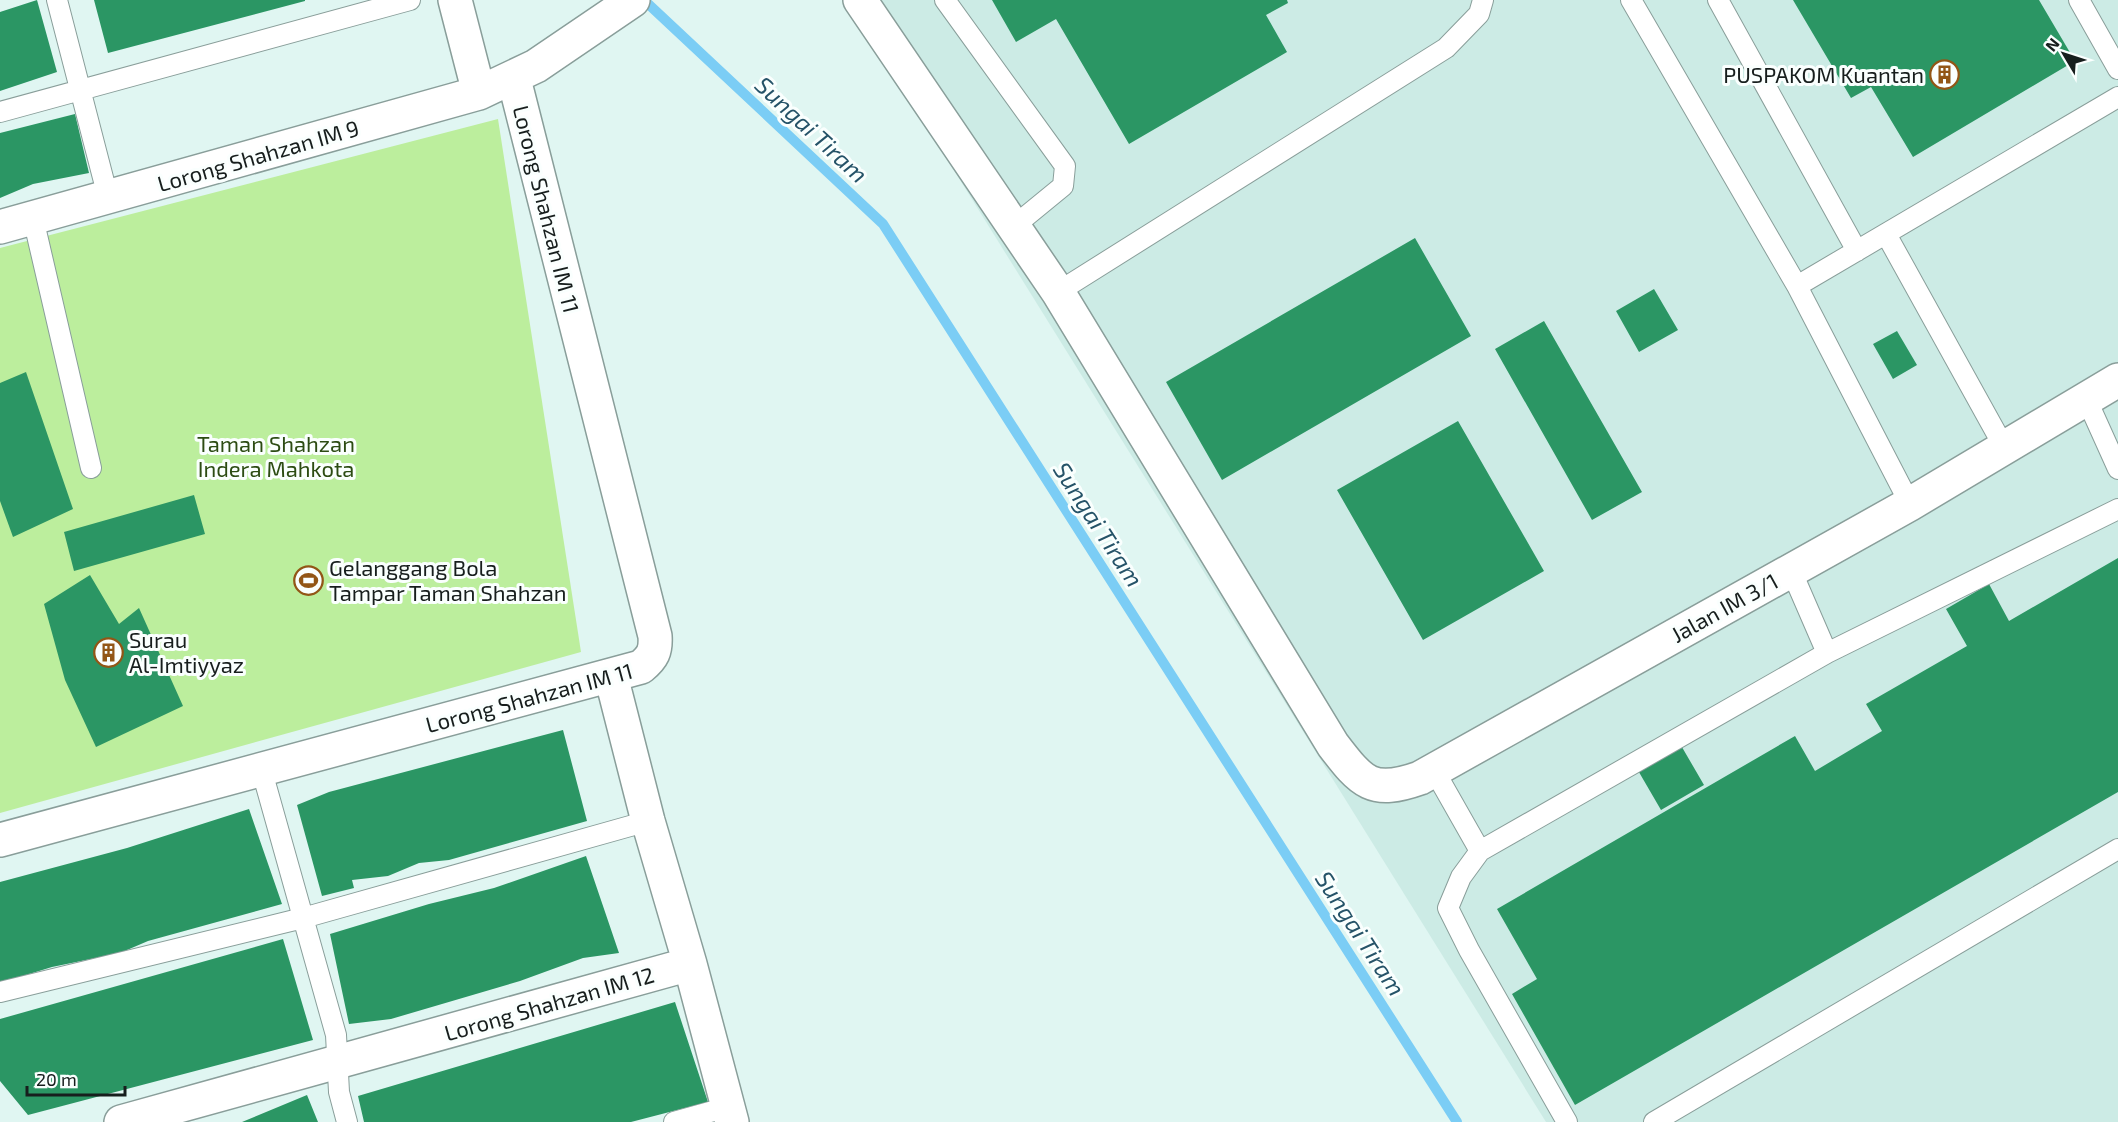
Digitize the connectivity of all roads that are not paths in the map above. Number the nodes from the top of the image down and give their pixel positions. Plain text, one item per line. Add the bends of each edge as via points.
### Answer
1 (57, 0) edge
2 (410, 0) edge
3 (455, 0) edge
4 (860, 0) edge
5 (945, 0) edge
6 (1483, 0) edge
7 (1631, 0) edge
8 (1718, 0) edge
9 (2079, 0) edge
10 (628, 4) edge
11 (2118, 69) edge
12 (514, 79) junction
13 (82, 92) junction
14 (479, 93) junction
15 (2118, 98) edge
16 (0, 112) edge
17 (108, 197) junction
18 (33, 218) junction
19 (0, 227) edge
20 (1013, 227) junction
21 (1886, 234) junction
22 (1857, 251) junction
23 (1797, 286) junction
24 (1058, 292) junction
25 (2118, 380) edge
26 (2086, 398) junction
27 (2004, 447) junction
28 (91, 468) dead end
29 (2118, 469) edge
30 (1910, 504) junction
31 (2118, 509) edge
32 (1791, 570) junction
33 (1827, 653) junction
34 (611, 676) junction
35 (261, 768) junction
36 (1434, 770) junction
37 (648, 821) junction
38 (0, 840) edge
39 (2118, 849) edge
40 (1480, 851) junction
41 (303, 918) junction
42 (690, 964) junction
43 (0, 992) edge
44 (338, 1062) junction
45 (730, 1114) edge
46 (121, 1122) edge
47 (347, 1122) edge
48 (674, 1122) edge
49 (1567, 1122) edge
50 (1654, 1122) edge

1 - 13 lane
2 - 13 lane
3 - 14 street
4 - 20 street, Jalan IM 3/1
5 - 20 lane via 1065,166 1063,186
6 - 24 lane via 1479,14 1446,48
7 - 23 lane
8 - 22 lane
9 - 11 lane
10 - 12 street, Lorong Shahzan IM 9
12 - 14 street, Lorong Shahzan IM 9
12 - 34 street, Lorong Shahzan IM 11 via 655,636 656,648 651,659 641,667
13 - 16 lane
13 - 17 lane
14 - 17 street, Lorong Shahzan IM 9
15 - 21 lane
17 - 18 street, Lorong Shahzan IM 9
18 - 19 street, Lorong Shahzan IM 9
18 - 28 lane
20 - 24 street, Jalan IM 3/1
21 - 22 lane
21 - 27 lane
22 - 23 lane
23 - 30 lane
24 - 36 street, Jalan IM 3/1 via 1333,745 1351,768 1372,786 1396,786
25 - 26 street, Jalan IM 3/1
26 - 27 street, Jalan IM 3/1
26 - 29 lane
27 - 30 street, Jalan IM 3/1
30 - 32 street, Jalan IM 3/1
31 - 33 lane
32 - 33 lane
32 - 36 street, Jalan IM 3/1
33 - 40 lane
34 - 35 street, Lorong Shahzan IM 11
34 - 37 street
35 - 38 street, Lorong Shahzan IM 11
35 - 41 lane
36 - 40 lane
37 - 41 lane
37 - 42 street
39 - 50 lane
40 - 49 lane via 1461,877 1448,908
41 - 43 lane
41 - 44 lane via 336,1035
42 - 44 street, Lorong Shahzan IM 12
42 - 45 street
44 - 46 street, Lorong Shahzan IM 12
44 - 47 lane via 339,1092
45 - 48 lane

